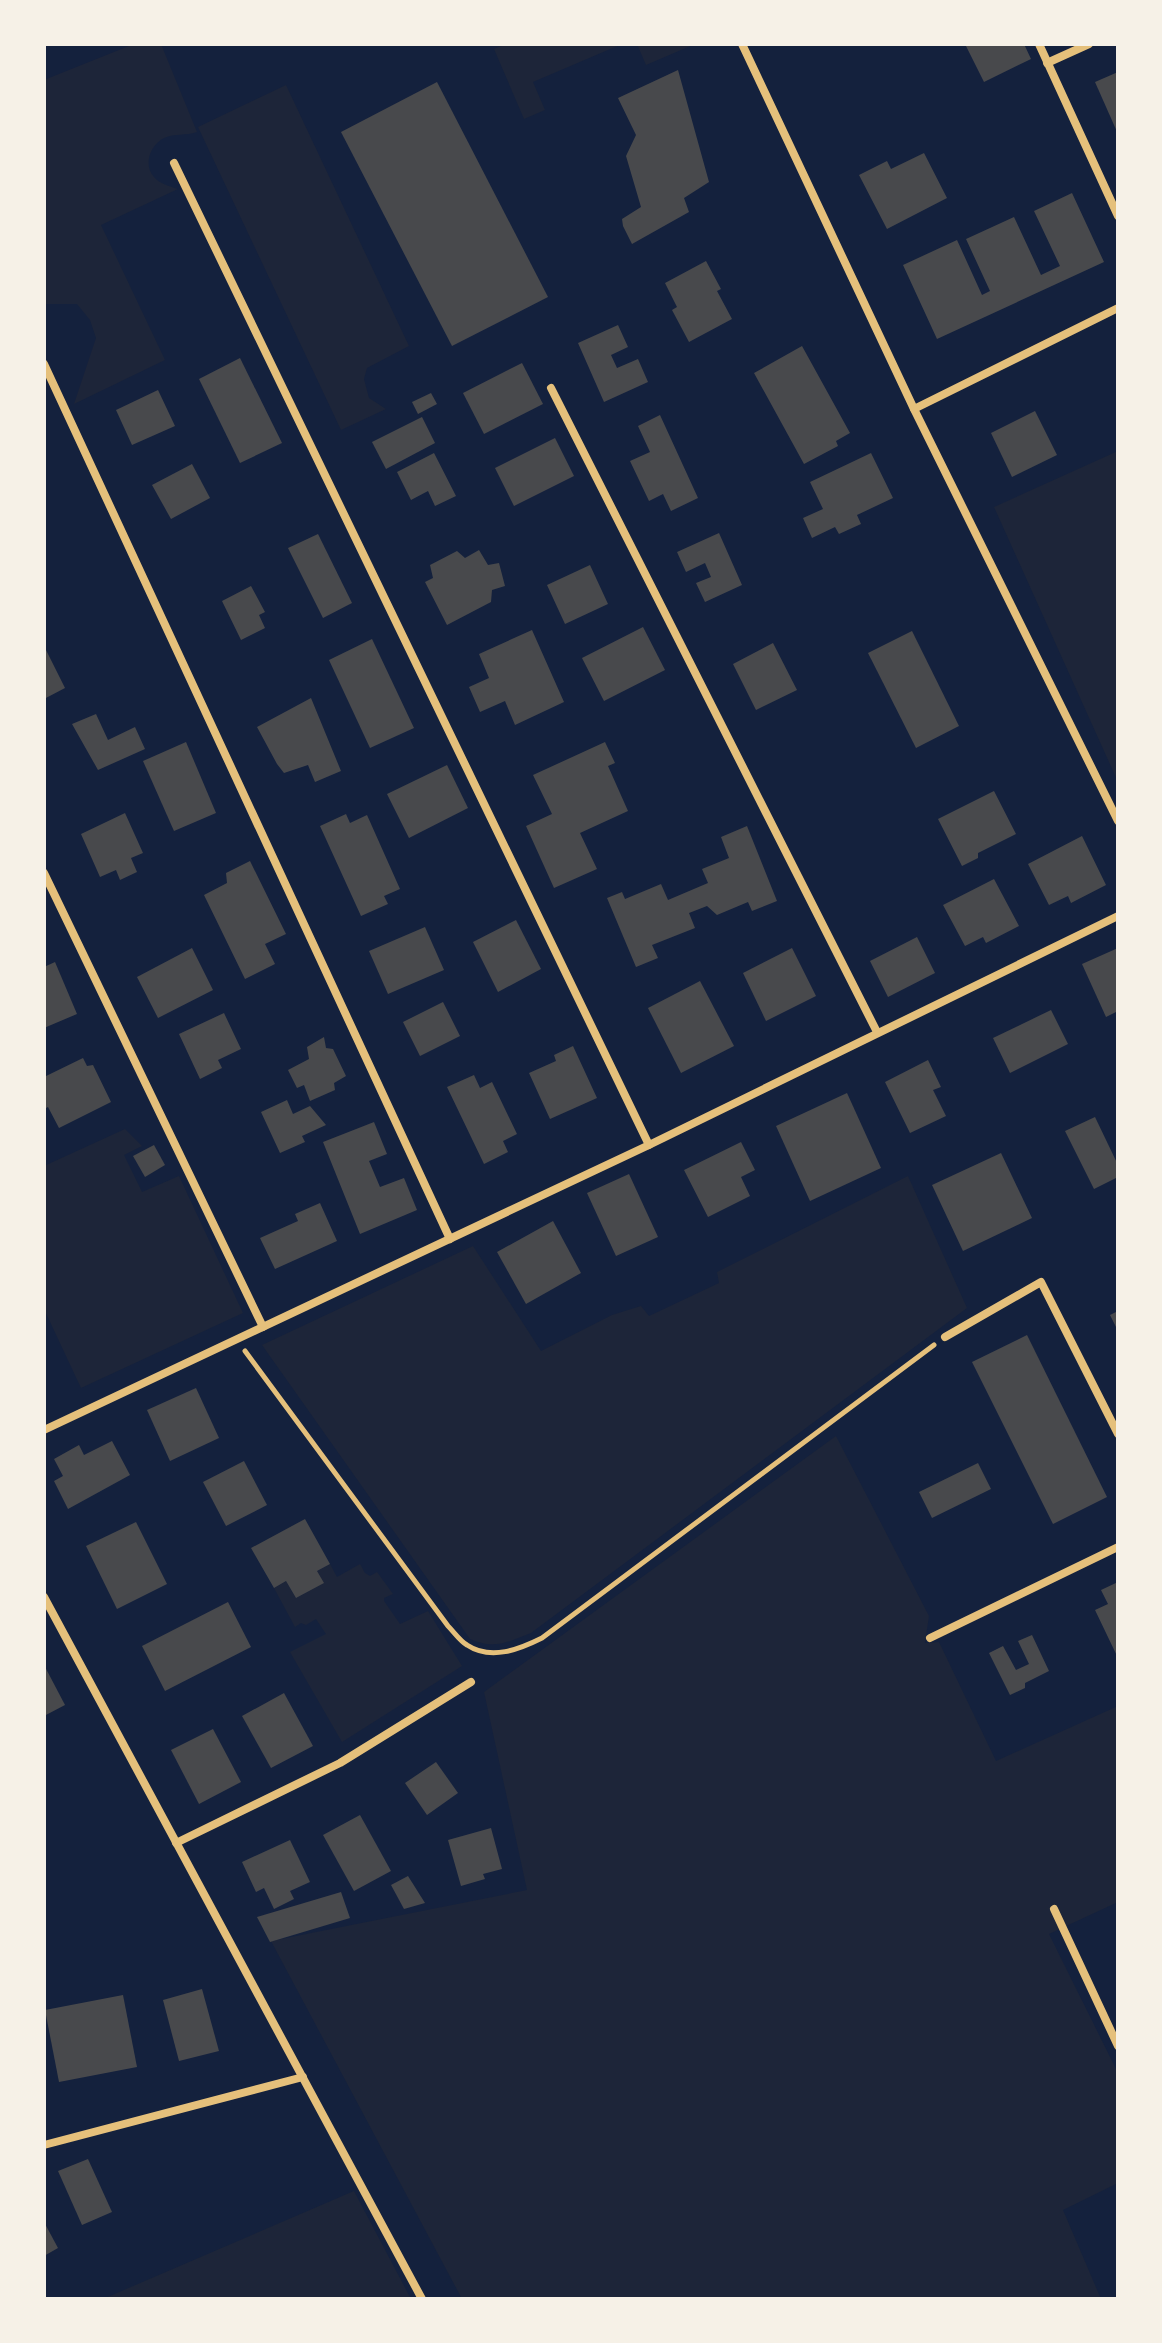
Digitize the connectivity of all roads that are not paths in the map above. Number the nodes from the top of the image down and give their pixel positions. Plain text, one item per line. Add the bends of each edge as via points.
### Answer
1 (742, 44) edge
2 (1039, 44) edge
3 (1089, 44) edge
4 (1047, 63) junction
5 (174, 163) dead end
6 (1118, 216) edge
7 (1118, 308) edge
8 (44, 364) edge
9 (551, 388) dead end
10 (914, 409) junction
11 (1118, 821) edge
12 (44, 873) edge
13 (1118, 916) edge
14 (877, 1032) junction
15 (649, 1145) junction
16 (450, 1239) junction
17 (263, 1327) junction
18 (945, 1337) road end
19 (44, 1430) edge
20 (1118, 1434) edge
21 (1118, 1547) edge
22 (44, 1597) edge
23 (930, 1638) dead end
24 (471, 1682) dead end
25 (176, 1843) junction
26 (1054, 1909) dead end
27 (1118, 2046) edge
28 (303, 2077) junction
29 (44, 2145) edge
30 (422, 2299) edge

1 - 10 street
2 - 4 street
3 - 4 street
4 - 6 street
5 - 15 street
7 - 10 street
8 - 16 street
9 - 14 street
10 - 11 street
12 - 17 street
13 - 14 street
14 - 15 street
15 - 16 street
16 - 17 street
17 - 19 street
18 - 20 street via 1041,1282
21 - 23 street
22 - 25 street
24 - 25 street via 340,1763
25 - 28 street
26 - 27 street
28 - 29 street
28 - 30 street

